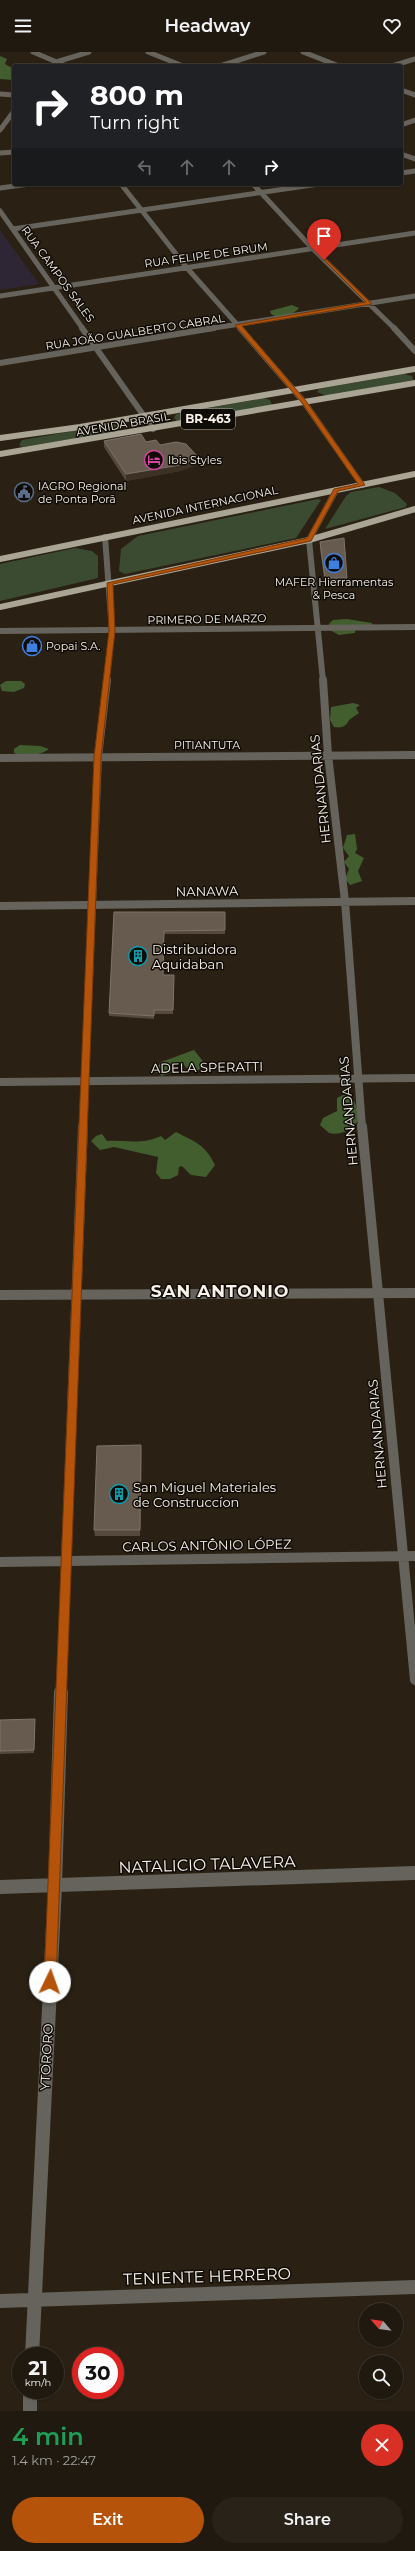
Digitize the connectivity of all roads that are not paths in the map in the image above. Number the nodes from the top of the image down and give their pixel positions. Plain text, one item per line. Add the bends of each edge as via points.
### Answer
1 (33, 52) edge
2 (89, 52) edge
3 (148, 52) edge
4 (264, 52) edge
5 (303, 52) edge
6 (415, 58) edge
7 (56, 62) junction
8 (61, 64) edge
9 (178, 64) edge
10 (226, 64) edge
11 (334, 64) edge
12 (398, 64) edge
13 (403, 91) edge
14 (0, 94) edge
15 (12, 95) edge
16 (415, 95) edge
17 (12, 114) edge
18 (415, 120) edge
19 (403, 124) edge
20 (0, 130) edge
21 (12, 152) edge
22 (0, 153) edge
23 (403, 155) edge
24 (415, 159) edge
25 (415, 171) edge
26 (403, 173) edge
27 (15, 186) edge
28 (123, 186) edge
29 (255, 186) edge
30 (304, 186) edge
31 (0, 188) edge
32 (260, 192) junction
33 (141, 210) junction
34 (0, 211) edge
35 (13, 229) junction
36 (415, 232) edge
37 (313, 249) junction
38 (187, 268) junction
39 (56, 287) junction
40 (0, 296) edge
41 (415, 296) edge
42 (370, 303) junction
43 (238, 325) junction
44 (98, 347) junction
45 (415, 351) edge
46 (0, 363) edge
47 (415, 369) edge
48 (415, 383) edge
49 (293, 390) junction
50 (304, 402) junction
51 (144, 414) junction
52 (153, 429) junction
53 (0, 438) edge
54 (0, 454) edge
55 (415, 474) edge
56 (362, 485) junction
57 (336, 490) junction
58 (415, 508) edge
59 (105, 537) junction
60 (309, 540) junction
61 (0, 559) edge
62 (110, 583) junction
63 (0, 607) edge
64 (415, 627) edge
65 (319, 628) junction
66 (0, 631) edge
67 (112, 631) junction
68 (328, 755) junction
69 (415, 755) edge
70 (98, 757) junction
71 (0, 758) edge
72 (415, 900) edge
73 (345, 901) junction
74 (0, 906) edge
75 (92, 906) junction
76 (358, 1078) junction
77 (415, 1078) edge
78 (84, 1081) junction
79 (0, 1082) edge
80 (415, 1293) edge
81 (376, 1294) junction
82 (0, 1295) edge
83 (76, 1295) junction
84 (415, 1556) edge
85 (402, 1557) junction
86 (65, 1561) junction
87 (0, 1562) edge
88 (415, 1680) edge
89 (415, 1873) edge
90 (55, 1886) junction
91 (0, 1888) edge
92 (415, 2287) edge
93 (34, 2300) junction
94 (0, 2301) edge
95 (32, 2347) edge
96 (30, 2399) edge
97 (30, 2411) edge

1 - 7 street
2 - 7 street
3 - 9 street
4 - 10 street
5 - 11 street
6 - 12 street
7 - 8 street
13 - 16 street
14 - 15 street
17 - 20 street
18 - 19 street
21 - 22 street
23 - 24 street
25 - 26 street
27 - 31 street
28 - 33 street
29 - 32 street
30 - 32 street
32 - 33 street
32 - 37 street
33 - 35 street
33 - 38 street
34 - 35 street, RUA CAMPOS SALES
35 - 39 street, RUA CAMPOS SALES
36 - 37 street, RUA FELIPE DE BRUM
37 - 38 street, RUA FELIPE DE BRUM
37 - 42 street
38 - 39 street, RUA FELIPE DE BRUM
38 - 43 street
39 - 40 street, RUA FELIPE DE BRUM
39 - 44 street, RUA CAMPOS SALES
41 - 42 street, RUA JOÃO GUALBERTO CABRAL
42 - 43 street, RUA JOÃO GUALBERTO CABRAL
42 - 45 street
43 - 44 street, RUA JOÃO GUALBERTO CABRAL
43 - 49 street
44 - 46 street, RUA JOÃO GUALBERTO CABRAL
44 - 51 street, RUA CAMPOS SALES
47 - 49 main road, AVENIDA BRASIL / BR-463
48 - 50 main road, AVENIDA BRASIL / BR-463
49 - 50 street
49 - 51 main road, AVENIDA BRASIL / BR-463
50 - 52 main road, AVENIDA BRASIL / BR-463
50 - 56 street
51 - 52 street, RUA CAMPOS SALES
51 - 53 main road, AVENIDA BRASIL / BR-463 via 80,427
52 - 54 main road, AVENIDA BRASIL / BR-463
55 - 56 main road, AVENIDA INTERNACIONAL
56 - 57 main road, AVENIDA INTERNACIONAL
57 - 59 main road, AVENIDA INTERNACIONAL
57 - 60 street
58 - 60 main road
59 - 61 main road, AVENIDA INTERNACIONAL
59 - 62 street, YTORORO
60 - 62 main road
60 - 65 street, HERNANDARIAS
62 - 63 main road
62 - 67 street, YTORORO
64 - 65 street, PRIMERO DE MARZO
65 - 67 street, PRIMERO DE MARZO
65 - 68 street, HERNANDARIAS
66 - 67 street, PRIMERO DE MARZO
67 - 70 street, YTORORO
68 - 69 street, PITIANTUTA
68 - 70 street, PITIANTUTA
68 - 73 street, HERNANDARIAS
70 - 71 street, PITIANTUTA
70 - 75 street, YTORORO
72 - 73 street, NANAWA
73 - 75 street, NANAWA
73 - 76 street, HERNANDARIAS
74 - 75 street, NANAWA
75 - 78 street, YTORORO
76 - 77 street, ADELA SPERATTI
76 - 78 street, ADELA SPERATTI
76 - 81 street, HERNANDARIAS
78 - 79 street, ADELA SPERATTI
78 - 83 street, YTORORO
80 - 81 street
81 - 83 street
81 - 85 street, HERNANDARIAS
82 - 83 street
83 - 86 street, YTORORO
84 - 85 street, CARLOS ANTÔNIO LÓPEZ
85 - 86 street, CARLOS ANTÔNIO LÓPEZ
85 - 88 street, HERNANDARIAS
86 - 87 street, CARLOS ANTÔNIO LÓPEZ
86 - 90 street, YTORORO
89 - 90 street, NATALICIO TALAVERA
90 - 91 street, NATALICIO TALAVERA
90 - 93 street, YTORORO
92 - 93 street, TENIENTE HERRERO
93 - 94 street, TENIENTE HERRERO
93 - 95 street, YTORORO
96 - 97 street

